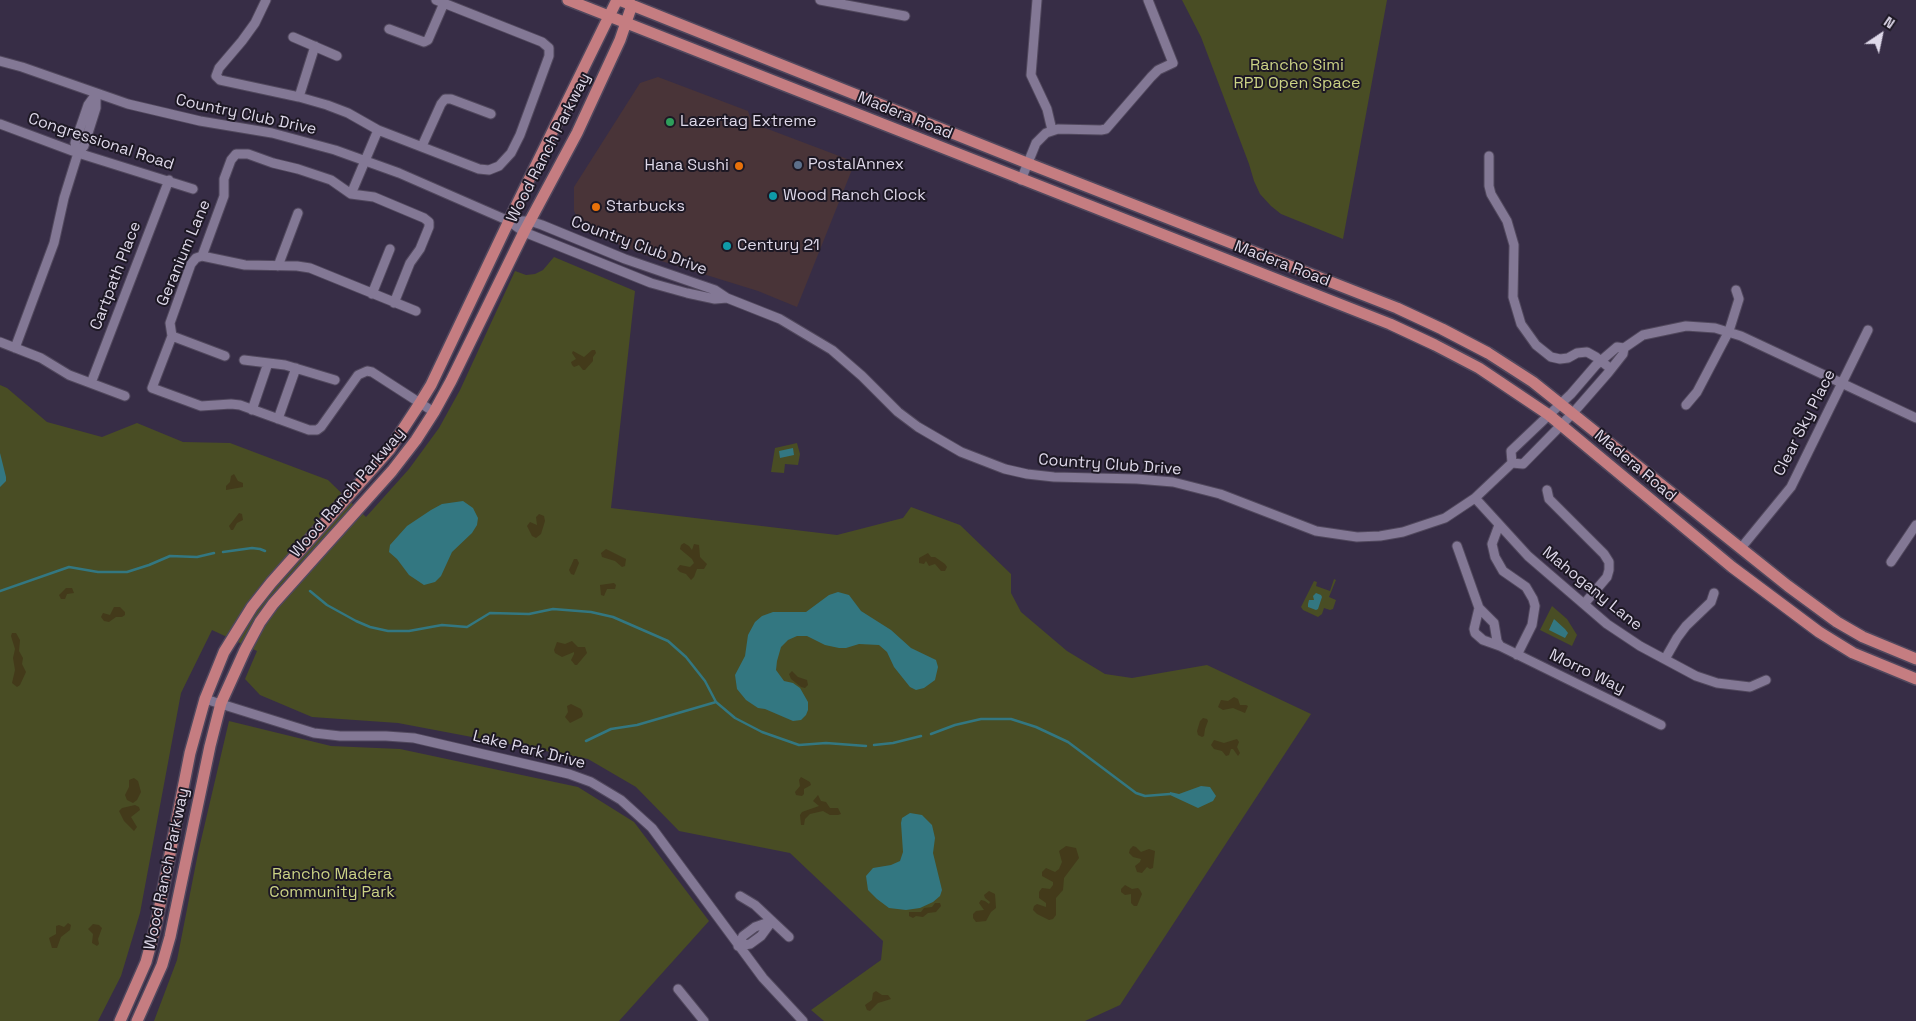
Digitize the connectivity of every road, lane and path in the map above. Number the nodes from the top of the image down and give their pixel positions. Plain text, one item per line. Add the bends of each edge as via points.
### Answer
1 (266, 0) edge
2 (568, 0) edge
3 (618, 0) edge
4 (820, 0) edge
5 (1036, 0) edge
6 (1148, 0) edge
7 (440, 2) edge
8 (633, 3) edge
9 (610, 16) junction
10 (904, 16) dead end
11 (626, 23) junction
12 (389, 29) dead end
13 (293, 37) dead end
14 (315, 46) junction
15 (337, 56) dead end
16 (0, 61) edge
17 (96, 94) junction
18 (299, 97) junction
19 (492, 114) dead end
20 (0, 124) edge
21 (378, 130) junction
22 (1052, 130) junction
23 (422, 146) junction
24 (78, 153) junction
25 (1489, 156) dead end
26 (365, 161) junction
27 (1028, 164) junction
28 (169, 180) junction
29 (1021, 180) junction
30 (194, 189) dead end
31 (351, 194) junction
32 (298, 213) dead end
33 (530, 220) junction
34 (509, 221) junction
35 (524, 232) junction
36 (390, 249) dead end
37 (202, 256) junction
38 (278, 266) junction
39 (1736, 290) dead end
40 (372, 294) junction
41 (727, 298) junction
42 (394, 303) junction
43 (416, 311) dead end
44 (1868, 330) dead end
45 (1729, 331) junction
46 (172, 336) junction
47 (0, 342) edge
48 (15, 348) junction
49 (1624, 348) junction
50 (224, 356) dead end
51 (244, 360) dead end
52 (1601, 361) junction
53 (268, 363) junction
54 (296, 368) junction
55 (1611, 369) junction
56 (335, 380) dead end
57 (91, 383) junction
58 (1842, 384) junction
59 (125, 396) dead end
60 (1561, 403) junction
61 (420, 404) junction
62 (1686, 404) dead end
63 (252, 410) junction
64 (434, 412) junction
65 (1573, 413) junction
66 (1548, 415) junction
67 (1916, 418) edge
68 (278, 419) junction
69 (1561, 425) junction
70 (1512, 463) junction
71 (1547, 490) dead end
72 (1475, 498) junction
73 (1499, 525) junction
74 (1916, 525) edge
75 (1457, 546) dead end
76 (1742, 548) junction
77 (1891, 562) dead end
78 (1714, 593) dead end
79 (1584, 604) junction
80 (1479, 608) junction
81 (1500, 646) junction
82 (1517, 655) junction
83 (1916, 659) edge
84 (1665, 660) junction
85 (1916, 679) edge
86 (1766, 680) dead end
87 (204, 698) junction
88 (221, 702) junction
89 (1661, 725) dead end
90 (740, 896) dead end
91 (772, 921) junction
92 (788, 936) dead end
93 (738, 946) junction
94 (678, 989) dead end
95 (120, 1021) edge
96 (137, 1021) edge
97 (704, 1021) edge
98 (803, 1021) edge

1 - 18 street via 255,23 216,76 228,83
2 - 9 main road, Madera Road
3 - 8 main road, Madera Road
3 - 9 main road, Wood Ranch Parkway
4 - 10 street
5 - 22 street via 1031,75 1047,108
6 - 22 street via 1173,63 1150,77 1106,129
7 - 12 street via 428,40 424,42
7 - 23 street via 542,42 549,48 549,56 520,135 511,153 499,166 479,169
8 - 11 main road, Wood Ranch Parkway
8 - 27 main road, Madera Road
9 - 11 main road, Madera Road
9 - 34 main road, Wood Ranch Parkway
11 - 29 main road, Madera Road
11 - 33 main road, Wood Ranch Parkway via 577,133
13 - 14 street
14 - 15 street
14 - 18 street
16 - 17 street, Country Club Drive
17 - 24 street via 88,106 75,142
17 - 26 street, Country Club Drive via 162,113 272,133
18 - 21 street via 348,113
19 - 23 street via 445,99
20 - 24 street, Congressional Road
21 - 23 street
21 - 26 street
22 - 27 street via 1040,138
24 - 28 street, Congressional Road
24 - 48 street via 54,243
25 - 52 street via 1491,194 1507,221 1514,245 1513,297 1521,324 1536,345 1551,357 1568,358 1583,352 1591,353
26 - 31 street
26 - 34 street, Country Club Drive
27 - 29 street
27 - 60 main road, Madera Road via 1397,308 1488,353
28 - 30 street, Congressional Road
28 - 57 street, Cartpath Place
29 - 66 main road, Madera Road via 1390,324 1479,368
31 - 37 street, Geranium Lane via 323,177 248,154 236,154 224,179 224,196
31 - 42 street via 374,197 428,222 420,249 410,263
32 - 38 street
33 - 34 street, Country Club Drive
33 - 35 main road, Wood Ranch Parkway
33 - 41 street, Country Club Drive via 625,259 714,290
34 - 35 street, Country Club Drive
34 - 61 main road, Wood Ranch Parkway
35 - 41 street, Country Club Drive via 651,283 687,294
35 - 64 main road, Wood Ranch Parkway
36 - 40 street
37 - 38 street via 245,265
37 - 46 street, Geranium Lane via 191,264 170,324
38 - 40 street via 310,268
39 - 45 street via 1739,298
40 - 42 street
41 - 72 street, Country Club Drive via 801,330 853,367 880,396 918,427 961,452 1005,469 1054,478 1137,478 1172,482 1220,494 1316,531 1357,537 1395,534 1426,526
42 - 43 street
44 - 58 street, Clear Sky Place
45 - 49 street via 1700,326 1672,328 1643,335
45 - 58 street
45 - 62 street via 1697,392
46 - 50 street
46 - 63 street, Geranium Lane via 152,388 201,406 231,404
47 - 48 street
48 - 57 street
49 - 52 street via 1618,347
49 - 55 street
51 - 53 street
52 - 55 street
52 - 60 street
53 - 54 street
53 - 63 street
54 - 56 street
54 - 68 street
55 - 65 street
57 - 59 street
58 - 67 street
58 - 76 street, Clear Sky Place via 1791,487
60 - 65 main road, Madera Road
60 - 66 street
61 - 64 street
61 - 68 street via 367,371 358,375 317,430
61 - 87 main road, Wood Ranch Parkway via 390,449 252,607 224,652
63 - 68 street
64 - 88 main road, Wood Ranch Parkway via 392,472 260,622
65 - 69 street
65 - 76 main road, Madera Road
66 - 69 main road, Madera Road
66 - 70 street via 1511,451
69 - 70 street via 1523,464
69 - 85 main road, Madera Road via 1732,567 1818,632 1853,653
70 - 72 street, Country Club Drive
71 - 79 street via 1550,499 1609,562 1607,577
72 - 73 street, Mahogany Lane
73 - 79 street, Mahogany Lane via 1528,556
73 - 82 street via 1492,544 1495,557 1503,571 1526,587 1535,606 1532,625
74 - 77 street
75 - 80 street, Morro Way
76 - 83 main road, Madera Road via 1838,622 1863,637
78 - 84 street via 1712,602 1686,626
79 - 84 street, Mahogany Lane via 1623,635
80 - 81 street, Morro Way via 1494,624
80 - 81 street, Morro Way via 1475,633 1483,640
81 - 82 street, Morro Way
82 - 89 street, Morro Way
84 - 86 street, Mahogany Lane via 1717,683 1750,687
87 - 88 street, Lake Park Drive
87 - 95 main road, Wood Ranch Parkway via 156,925 146,962
88 - 93 street, Lake Park Drive via 314,733 414,738 591,782 621,800 652,828
88 - 96 main road, Wood Ranch Parkway via 170,937 162,965
90 - 91 street
91 - 92 street
91 - 93 street via 761,936 750,944
93 - 98 street, Lake Park Drive
94 - 97 street

